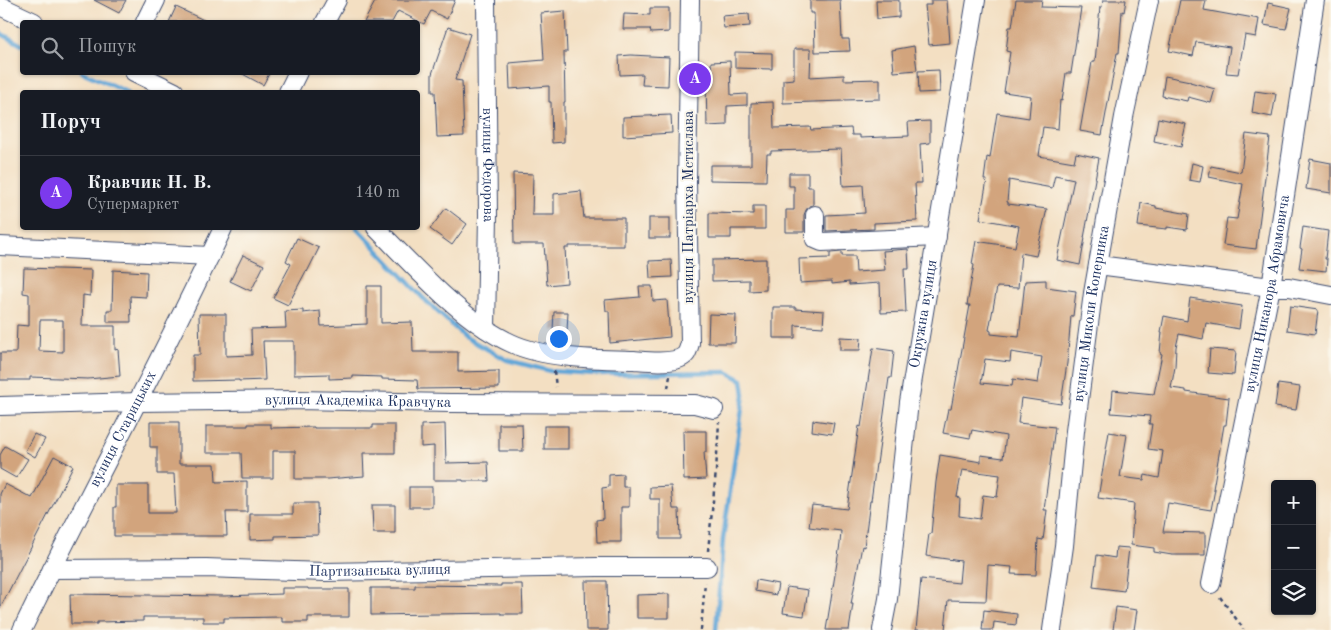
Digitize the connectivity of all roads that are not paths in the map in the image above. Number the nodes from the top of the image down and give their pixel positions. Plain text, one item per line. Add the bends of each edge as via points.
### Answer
1 (156, 0) edge
2 (336, 0) edge
3 (486, 0) edge
4 (690, 0) edge
5 (976, 0) edge
6 (1149, 0) edge
7 (1315, 0) edge
8 (0, 6) edge
9 (30, 20) edge
10 (146, 20) edge
11 (326, 20) edge
12 (140, 75) edge
13 (296, 75) edge
14 (171, 90) edge
15 (289, 90) edge
16 (815, 215) dead end
17 (221, 230) edge
18 (378, 230) edge
19 (937, 237) junction
20 (0, 246) edge
21 (210, 256) junction
22 (1098, 265) junction
23 (1271, 287) junction
24 (1331, 296) edge
25 (486, 329) junction
26 (138, 402) junction
27 (0, 406) edge
28 (714, 409) road end
29 (707, 567) road end
30 (52, 569) junction
31 (1211, 584) road end
32 (22, 630) edge
33 (882, 630) edge
34 (1052, 630) edge

1 - 10 street
2 - 11 street
3 - 25 street, вулиця Федорова
4 - 25 street, вулиця Патріарха Мстислава via 687,182 690,344 686,354 679,359 662,361 560,355 511,343
5 - 19 street, Окружна вулиця
6 - 22 street, вулиця Миколи Коперника
7 - 23 street, вулиця Никанора Абрамовича
8 - 9 street
12 - 14 street
13 - 15 street
16 - 19 street via 816,240 822,242
17 - 21 street, вулиця Старицьких
18 - 25 street via 462,311
19 - 33 street, Окружна вулиця via 910,402
20 - 21 street
21 - 26 street, вулиця Старицьких
22 - 23 street
22 - 34 street, вулиця Миколи Коперника
23 - 24 street
23 - 31 street, вулиця Никанора Абрамовича
26 - 27 street, вулиця Академіка Кравчука
26 - 28 street, вулиця Академіка Кравчука via 297,400 696,404
26 - 30 street, вулиця Старицьких
29 - 30 street, Партизанська вулиця via 335,572 206,568
30 - 32 street, вулиця Старицьких

